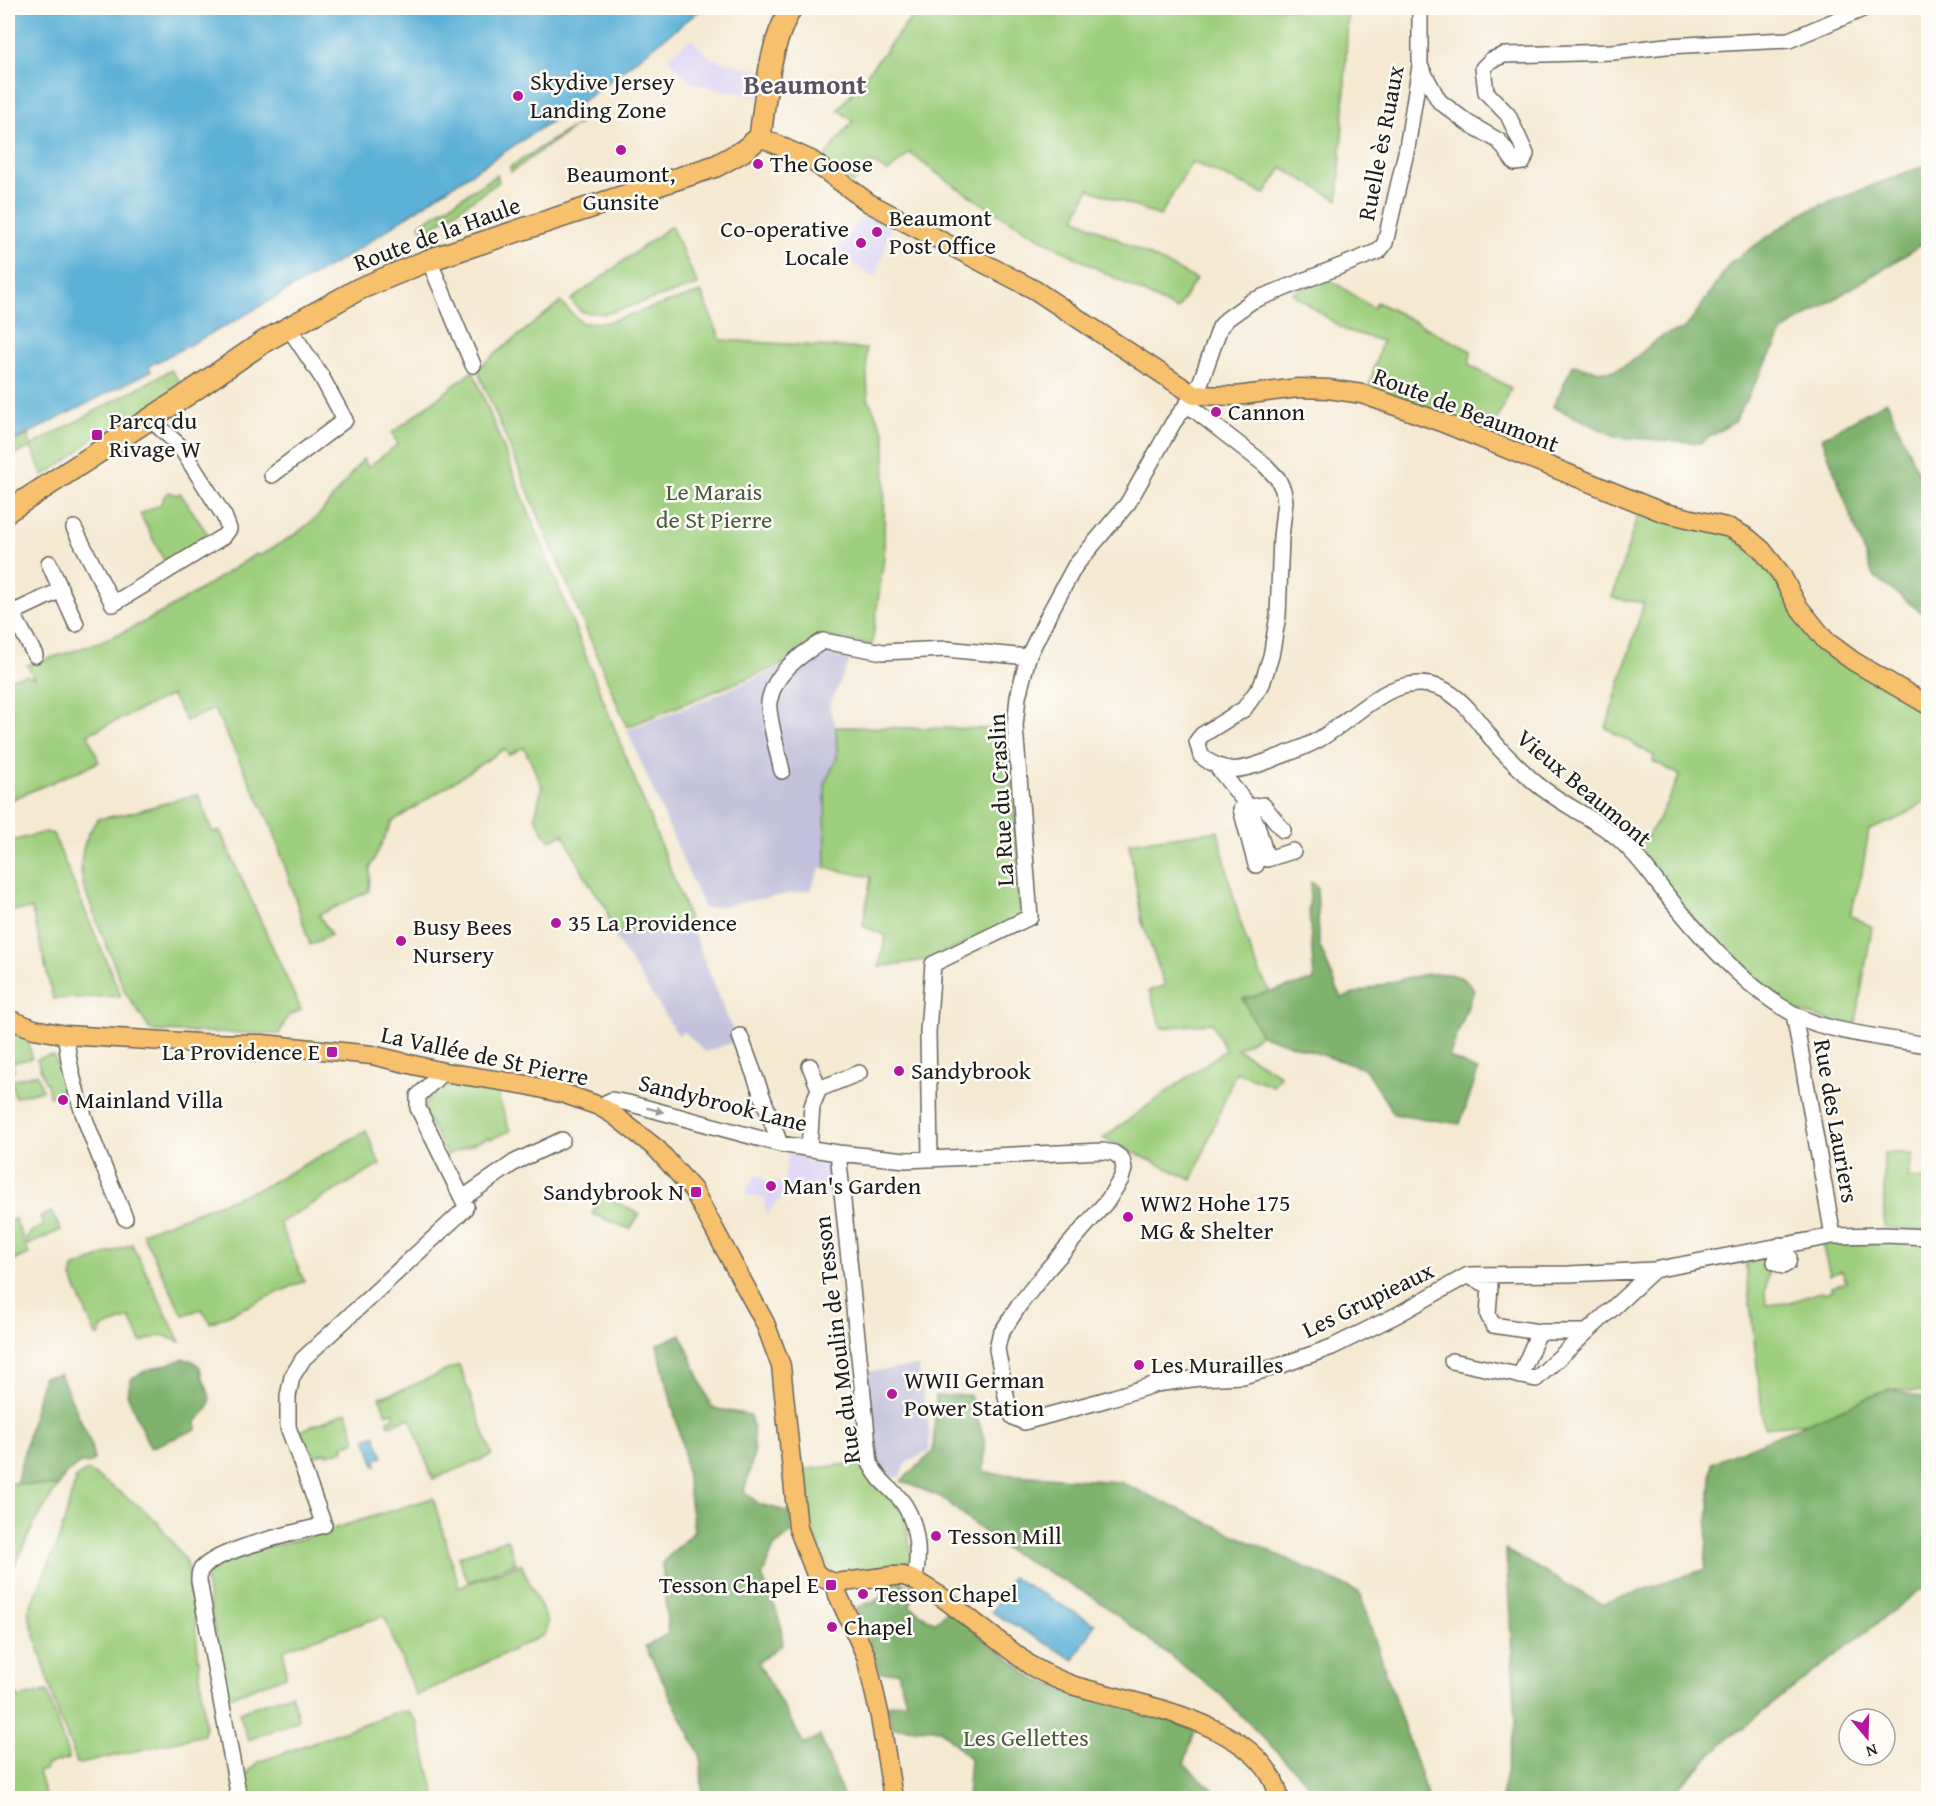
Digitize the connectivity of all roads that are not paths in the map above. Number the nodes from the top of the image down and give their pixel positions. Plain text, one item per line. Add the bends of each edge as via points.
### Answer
1 (791, 8) edge
2 (1420, 8) edge
3 (1866, 8) edge
4 (1420, 66) junction
5 (760, 137) junction
6 (429, 260) junction
7 (289, 328) junction
8 (473, 365) dead end
9 (1194, 395) junction
10 (150, 418) junction
11 (272, 475) dead end
12 (8, 511) edge
13 (74, 528) dead end
14 (49, 563) dead end
15 (61, 590) junction
16 (10, 609) edge
17 (76, 624) dead end
18 (36, 655) dead end
19 (1028, 657) junction
20 (1929, 705) edge
21 (1218, 768) junction
22 (782, 771) dead end
23 (1248, 806) junction
24 (1283, 830) dead end
25 (1293, 851) dead end
26 (1256, 865) dead end
27 (1794, 1014) junction
28 (8, 1019) edge
29 (66, 1035) junction
30 (741, 1036) dead end
31 (1929, 1045) edge
32 (810, 1066) dead end
33 (443, 1072) junction
34 (859, 1073) dead end
35 (819, 1089) junction
36 (598, 1106) junction
37 (562, 1140) dead end
38 (780, 1144) junction
39 (809, 1148) junction
40 (838, 1153) junction
41 (930, 1158) junction
42 (463, 1198) junction
43 (125, 1218) dead end
44 (1833, 1236) junction
45 (1929, 1238) edge
46 (1654, 1270) junction
47 (1468, 1275) junction
48 (1539, 1332) junction
49 (1586, 1332) junction
50 (1452, 1361) dead end
51 (1520, 1376) junction
52 (914, 1580) junction
53 (834, 1583) junction
54 (239, 1798) edge
55 (893, 1798) edge
56 (1279, 1798) edge

1 - 5 highway via 781,25 770,69
2 - 4 street, Ruelle ès Ruaux
3 - 4 street via 1789,40 1504,55 1491,60 1483,68 1486,92 1508,115 1526,154 1523,162 1515,163 1499,141 1439,101
4 - 9 street, Ruelle ès Ruaux via 1407,148 1385,243 1379,251 1243,306 1221,327
5 - 6 highway, Route de la Haule via 716,166
5 - 9 main road via 811,160 869,203 1035,290
6 - 7 highway, Route de la Haule via 358,290
6 - 8 street
7 - 10 highway, Route de la Haule
7 - 11 street via 345,420
9 - 19 street, La Rue du Craslin via 1173,423 1128,503 1075,566
9 - 20 main road, Route de Beaumont via 1236,396 1298,388 1362,394 1432,418 1662,512 1730,528 1762,550 1797,605 1826,641
9 - 21 street via 1192,408 1264,464 1278,479 1285,501 1278,616 1262,684 1244,709 1197,741 1201,756
10 - 12 highway, Route de la Haule
10 - 13 street via 179,445 229,529 224,536 113,604
14 - 15 street
15 - 16 street
15 - 17 street
16 - 18 street
19 - 22 street via 946,649 884,652 823,641 798,656 778,678 768,703
19 - 41 street, La Rue du Craslin via 1015,726 1030,917 933,964 928,1032
21 - 23 street
21 - 27 street, Vieux Beaumont via 1243,769 1294,751 1319,739 1392,690 1410,685 1439,688 1474,716 1533,781 1630,849 1716,950 1763,993
23 - 24 street via 1263,805
23 - 25 street via 1267,859
23 - 26 street via 1241,809
27 - 31 street, Vieux Beaumont via 1816,1024
27 - 44 street, Rue des Lauriers
28 - 29 main road, La Vallée de St Pierre
29 - 33 main road, La Vallée de St Pierre via 262,1044 372,1055
29 - 43 street via 81,1104
30 - 38 street
32 - 35 street
33 - 36 main road, La Vallée de St Pierre via 537,1087
33 - 42 street via 418,1096 418,1108
34 - 35 street
35 - 39 street via 812,1106
36 -> 38 street, Sandybrook Lane via 612,1100 628,1102
36 - 53 main road, La Vallée de St Pierre via 657,1149 693,1190 765,1323 781,1366 798,1528 815,1572
37 - 42 street via 516,1162
38 - 39 street, Sandybrook Lane
39 - 40 street, Sandybrook Lane
40 - 41 street, Les Grupieaux via 906,1160
40 - 52 street, Rue du Moulin de Tesson via 870,1463 882,1484 900,1499 911,1517 916,1539
41 - 47 street, Les Grupieaux via 1103,1151 1122,1159 1121,1179 1108,1200 1047,1270 1000,1335 997,1349 1008,1406 1013,1417 1024,1422 1156,1384 1243,1376 1282,1365 1332,1347
42 - 54 street via 464,1210 303,1359 292,1377 288,1427 324,1525 224,1553 200,1572
44 - 45 street, Les Grupieaux
44 - 46 street, Les Grupieaux
46 - 47 street, Les Grupieaux
46 - 49 street
47 - 48 street via 1490,1286 1488,1315 1493,1325
48 - 49 street
48 - 51 street
49 - 51 street via 1536,1379
50 - 51 street
52 - 53 main road via 892,1576
52 - 56 main road via 1046,1674 1071,1685 1166,1710 1239,1744 1266,1768
53 - 55 main road via 866,1656

